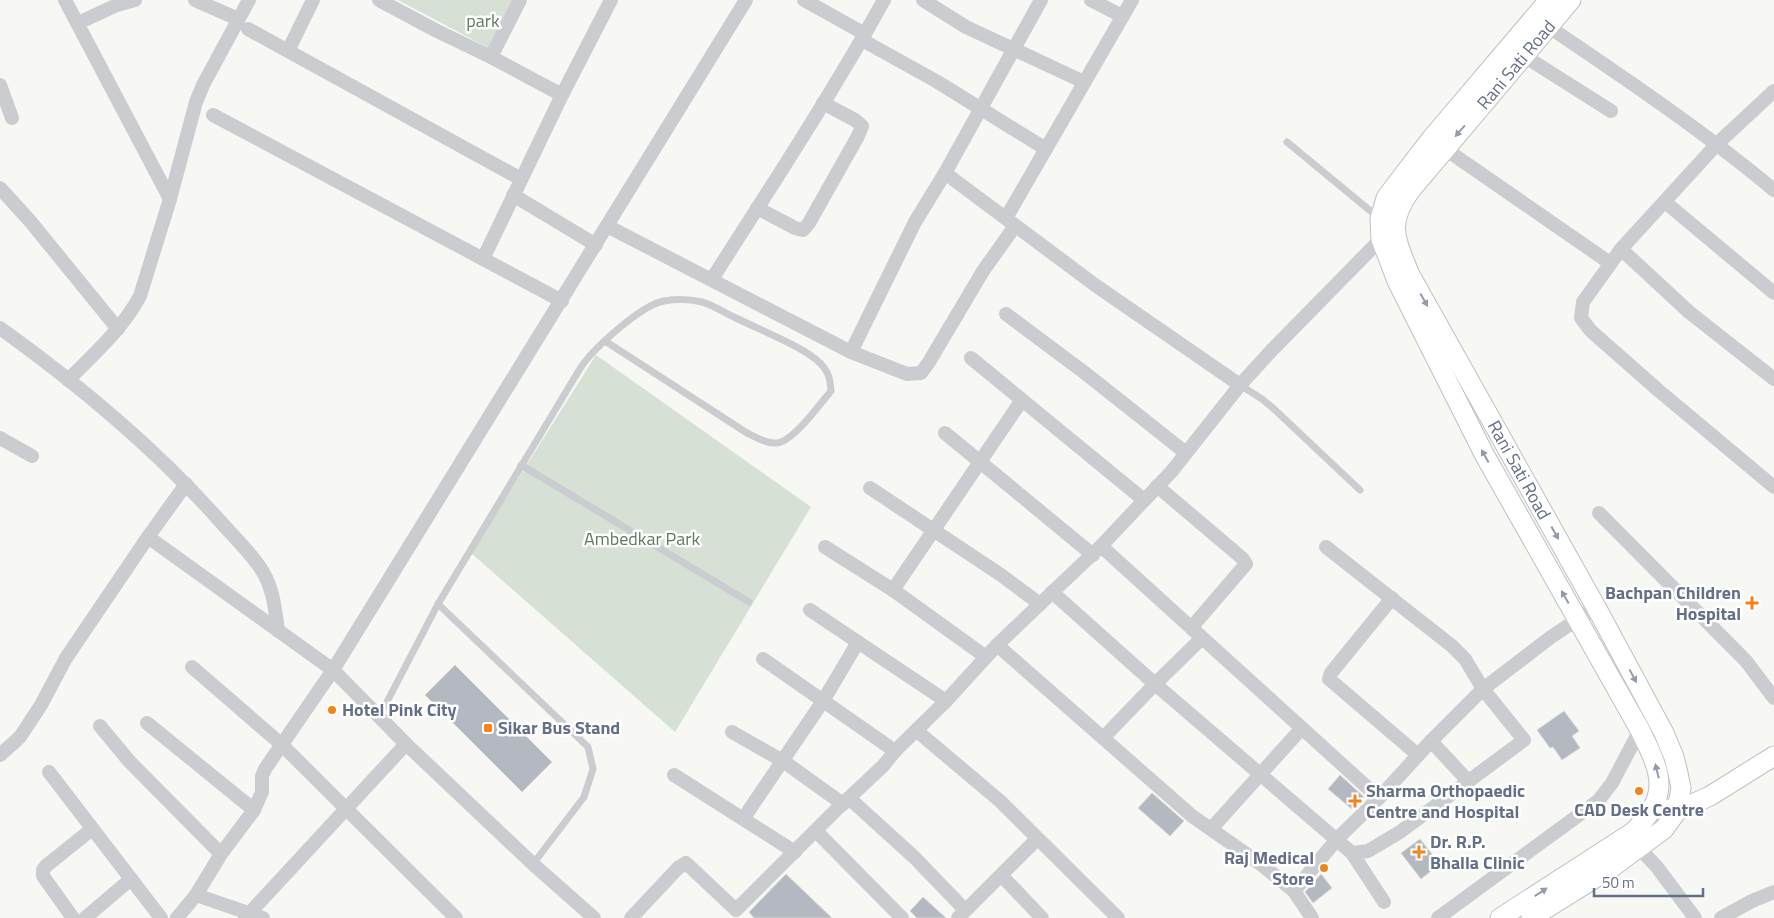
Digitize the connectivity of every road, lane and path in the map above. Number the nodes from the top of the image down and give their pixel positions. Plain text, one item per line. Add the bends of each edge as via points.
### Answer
1 (65, 0) edge
2 (135, 0) edge
3 (195, 0) edge
4 (249, 0) edge
5 (313, 0) edge
6 (380, 0) edge
7 (520, 0) edge
8 (611, 0) edge
9 (746, 0) edge
10 (804, 0) edge
11 (884, 0) edge
12 (923, 0) edge
13 (1041, 0) edge
14 (1090, 0) edge
15 (1132, 0) edge
16 (1549, 0) edge
17 (1571, 0) edge
18 (1122, 16) junction
19 (78, 23) junction
20 (243, 24) junction
21 (1549, 27) junction
22 (864, 37) junction
23 (1013, 49) junction
24 (288, 51) junction
25 (491, 56) junction
26 (1524, 56) junction
27 (1084, 82) junction
28 (0, 85) edge
29 (1774, 91) edge
30 (562, 95) junction
31 (823, 103) junction
32 (981, 108) junction
33 (1611, 111) dead end
34 (213, 115) dead end
35 (12, 118) dead end
36 (1287, 142) dead end
37 (1438, 144) junction
38 (1717, 144) junction
39 (1046, 149) junction
40 (944, 173) junction
41 (521, 179) junction
42 (0, 188) edge
43 (1774, 190) edge
44 (513, 195) junction
45 (170, 199) junction
46 (1665, 202) junction
47 (757, 208) junction
48 (1380, 219) junction
49 (1010, 222) junction
50 (607, 226) junction
51 (1380, 239) junction
52 (596, 245) junction
53 (1621, 249) junction
54 (483, 259) junction
55 (1610, 262) junction
56 (1403, 278) junction
57 (712, 279) junction
58 (1774, 293) edge
59 (562, 301) junction
60 (1006, 314) dead end
61 (118, 329) junction
62 (1, 330) edge
63 (605, 341) junction
64 (851, 352) junction
65 (970, 358) dead end
66 (1774, 379) edge
67 (68, 380) junction
68 (1240, 385) junction
69 (1022, 400) junction
70 (945, 434) dead end
71 (0, 438) edge
72 (1186, 453) junction
73 (32, 456) dead end
74 (979, 461) junction
75 (522, 465) junction
76 (186, 484) junction
77 (1157, 486) junction
78 (1774, 487) edge
79 (870, 488) dead end
80 (1360, 490) dead end
81 (1144, 500) junction
82 (1599, 514) dead end
83 (933, 529) junction
84 (148, 537) junction
85 (825, 547) dead end
86 (1326, 547) dead end
87 (1097, 550) junction
88 (893, 590) junction
89 (1052, 592) junction
90 (1392, 598) junction
91 (749, 602) dead end
92 (438, 604) junction
93 (1040, 604) junction
94 (1596, 607) junction
95 (810, 610) dead end
96 (1579, 620) junction
97 (1190, 628) junction
98 (278, 630) junction
99 (1202, 638) junction
100 (858, 642) junction
101 (997, 645) junction
102 (986, 657) junction
103 (763, 659) dead end
104 (192, 667) dead end
105 (334, 670) junction
106 (1155, 684) junction
107 (1483, 689) junction
108 (1774, 698) edge
109 (822, 701) junction
110 (946, 701) junction
111 (378, 717) junction
112 (147, 723) dead end
113 (100, 726) dead end
114 (1302, 728) junction
115 (1640, 730) junction
116 (917, 731) junction
117 (732, 732) dead end
118 (1104, 738) junction
119 (1431, 741) junction
120 (281, 744) junction
121 (406, 744) junction
122 (895, 752) junction
123 (0, 755) edge
124 (1418, 756) junction
125 (1774, 756) edge
126 (783, 761) junction
127 (50, 772) dead end
128 (1260, 774) junction
129 (674, 775) dead end
130 (1469, 782) junction
131 (1379, 798) junction
132 (846, 801) junction
133 (1655, 807) junction
134 (254, 810) junction
135 (346, 810) junction
136 (1677, 811) junction
137 (743, 819) junction
138 (92, 828) junction
139 (1211, 829) junction
140 (816, 831) junction
141 (1336, 839) junction
142 (1037, 840) junction
143 (1639, 848) junction
144 (795, 852) junction
145 (1352, 853) junction
146 (221, 854) junction
147 (533, 864) junction
148 (1002, 876) junction
149 (131, 879) junction
150 (1294, 892) junction
151 (1774, 892) edge
152 (196, 895) junction
153 (1384, 902) dead end
154 (740, 914) edge
155 (962, 914) edge
156 (247, 916) edge
157 (74, 918) edge
158 (85, 918) edge
159 (161, 918) edge
160 (177, 918) edge
161 (263, 918) edge
162 (456, 918) edge
163 (594, 918) edge
164 (631, 918) edge
165 (902, 918) edge
166 (1042, 918) edge
167 (1118, 918) edge
168 (1312, 918) edge
169 (1438, 918) edge
170 (1500, 918) edge
171 (1531, 918) edge
172 (1695, 918) edge
173 (1721, 918) edge

1 - 19 street
2 - 19 street
3 - 20 street
4 - 20 street
5 - 24 street
6 - 25 street
7 - 25 street
8 - 30 street
9 - 50 street
10 - 22 street
11 - 22 street
12 - 23 street via 966,28
13 - 23 street
14 - 18 street
15 - 18 street
16 - 37 street
17 - 21 street, Rani Sati Road
18 - 27 street
19 - 45 street
20 - 24 street
20 - 45 street via 196,102
21 - 26 street, Rani Sati Road
21 - 38 street
22 - 31 street
22 - 32 street
23 - 27 street
23 - 32 street
24 - 41 street
25 - 30 street
26 - 33 street
26 -> 37 street, Rani Sati Road
27 - 39 street
28 - 35 street
29 - 38 street
30 - 41 street
31 - 47 street
31 - 47 street via 862,126 810,223 803,230 795,228
32 - 39 street
32 - 40 street
34 - 54 street
36 - 48 lane
37 - 48 street via 1386,198
37 - 55 street
37 - 56 street, Rani Sati Road via 1400,205 1395,220
38 - 43 street
38 - 46 street
39 - 49 street
40 - 49 street
40 - 64 street via 911,229
41 - 44 street
42 - 61 street
44 - 52 street
44 - 54 street
45 - 61 street via 140,296
46 - 53 street
46 - 58 street
47 - 57 street
48 - 51 street
49 - 64 street via 921,374 907,374
49 - 68 street
50 - 52 street
50 - 57 street
51 - 56 street
51 - 68 street
52 - 59 street
53 - 55 street
53 - 66 street via 1689,312
54 - 59 street
55 - 78 street via 1583,302 1581,318 1591,331
56 -> 94 street, Rani Sati Road
96 -> 56 street via 1484,454
57 - 64 street
59 - 105 street
60 - 72 street
61 - 67 street
62 - 67 street
63 - 63 lane via 640,313 661,302 683,299 703,302 820,362 830,375 831,391 794,434 780,443 764,441
63 - 75 lane via 587,358
65 - 69 street
67 - 76 street
68 - 72 street
68 - 80 lane via 1274,408
69 - 74 street
69 - 81 street
70 - 74 street
71 - 73 street
72 - 77 street
74 - 83 street
74 - 87 street
75 - 91 lane
75 - 92 lane
76 - 84 street
76 - 98 street via 260,566 272,592
77 - 81 street
77 - 97 street via 1246,564
79 - 83 street
81 - 87 street
82 - 108 street via 1746,661
83 - 88 street
83 - 93 street
84 - 98 street
84 - 123 street via 66,658 20,737
85 - 88 street
86 - 90 street
87 - 89 street
87 - 97 street
88 - 102 street
89 - 93 street
89 - 106 street
90 - 107 street via 1465,659
90 - 124 street via 1329,679
92 - 111 lane
92 - 147 lane via 588,747 593,769 584,797
93 - 101 street
94 - 96 street
94 -> 136 street, Rani Sati Road via 1674,757 1681,788
95 - 100 street
96 - 107 street via 1551,637
96 - 115 street
97 - 99 street
98 - 105 street
99 - 106 street
99 - 114 street
100 - 109 street
100 - 110 street
101 - 102 street
101 - 118 street
102 - 110 street
103 - 109 street
104 - 120 street
105 - 111 street
105 - 120 street
106 - 118 street
106 - 128 street
107 - 119 street
107 - 130 street via 1524,740
109 - 122 street
109 - 126 street
110 - 116 street
111 - 121 street
112 - 134 street
113 - 146 street via 129,761
114 - 128 street
114 - 131 street
133 -> 115 street via 1659,776
115 - 169 street via 1612,783 1598,801
116 - 122 street
116 - 142 street via 1000,801
117 - 126 street
118 - 139 street
119 - 124 street
119 - 130 street
120 - 134 street via 262,776 262,792
120 - 135 street
121 - 135 street
121 - 147 street
122 - 132 street
124 - 131 street
125 - 136 street via 1710,796
126 - 132 street
126 - 137 street
127 - 138 street
128 - 139 street
128 - 141 street
129 - 137 street
130 - 145 street via 1400,832 1368,851
131 - 141 street
132 - 140 street
132 - 155 street via 915,858
133 - 136 street
170 -> 133 street via 1633,832
134 - 146 street
135 - 156 street
135 - 162 street
136 - 143 street, Rani Sati Road via 1664,829
137 - 144 street
138 - 149 street
138 - 157 street via 43,870 43,876
139 - 150 street via 1262,864
140 - 144 street
140 - 165 street
141 - 145 street
141 - 150 street
142 - 148 street
142 - 167 street
143 - 171 street, Rani Sati Road
143 - 172 street
144 - 154 street
145 - 153 street
146 - 152 street
147 - 163 street
148 - 155 street
148 - 166 street
149 - 158 street
149 - 159 street
150 - 168 street
151 - 173 street
152 - 156 street
152 - 160 street
154 - 164 street via 686,863 681,864
156 - 161 street

